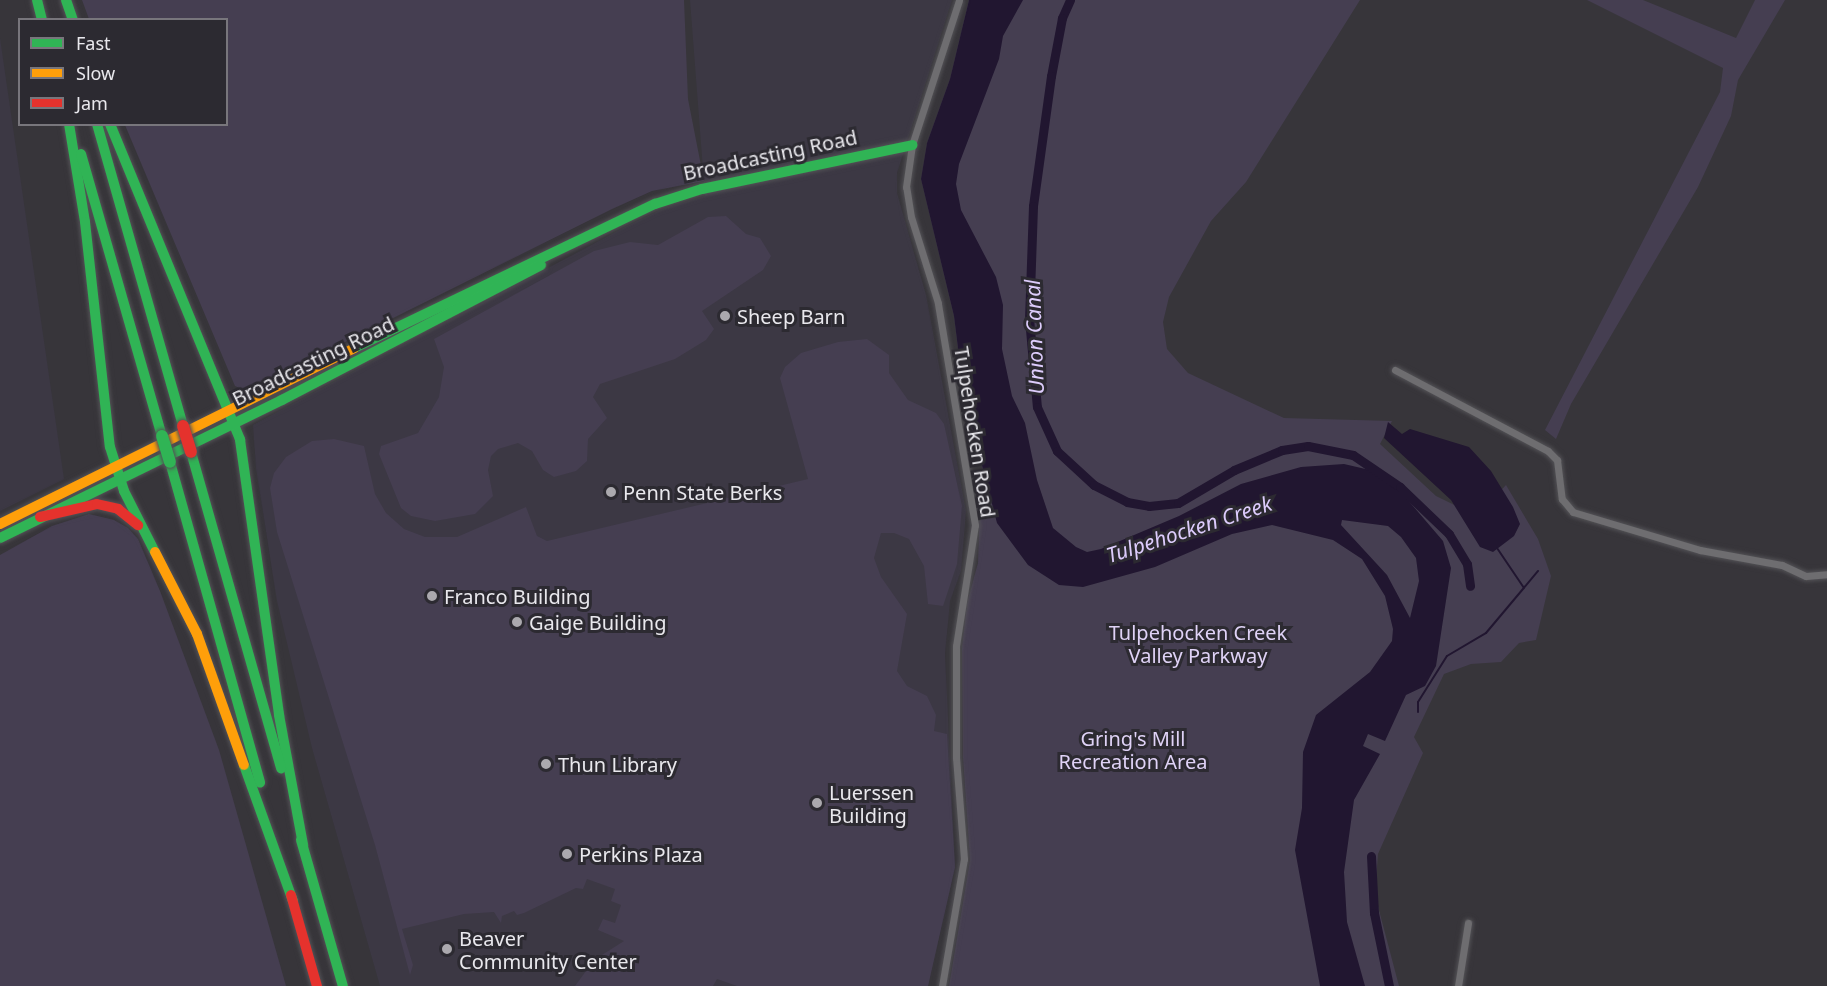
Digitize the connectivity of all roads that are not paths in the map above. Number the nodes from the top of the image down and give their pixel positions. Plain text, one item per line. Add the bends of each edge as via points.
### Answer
1 (36, 0) edge
2 (64, 0) edge
3 (959, 0) edge
4 (41, 18) edge
5 (67, 18) edge
6 (71, 18) edge
7 (70, 126) edge
8 (71, 126) edge
9 (98, 126) edge
10 (111, 126) edge
11 (912, 145) junction
12 (1395, 370) dead end
13 (231, 416) junction
14 (118, 472) junction
15 (40, 517) junction
16 (0, 524) edge
17 (148, 537) junction
18 (0, 538) edge
19 (1827, 574) edge
20 (303, 845) junction
21 (293, 901) junction
22 (1468, 922) dead end
23 (317, 986) edge
24 (343, 986) edge
25 (942, 986) edge
26 (1458, 986) edge

1 - 4 main road
2 - 5 main road
2 - 6 main road
3 - 11 street, Tulpehocken Road
7 - 14 main road via 110,447
8 - 21 main road, bridge
9 - 20 main road, bridge
10 - 13 main road
11 - 13 main road, Broadcasting Road via 702,189 639,211 471,304
11 - 25 street, Tulpehocken Road via 907,169 908,202 938,303 975,525 956,646 956,759 964,838 963,874
12 - 19 street via 1548,451 1557,460 1562,499 1573,512 1700,550 1782,565 1806,576
13 - 14 main road, Broadcasting Road
13 - 20 main road via 240,440 279,715
14 - 15 main road, Broadcasting Road
14 - 16 main road, Broadcasting Road
14 - 17 main road
15 - 17 main road via 80,505 103,505 123,513
15 - 18 main road, Broadcasting Road
17 - 21 main road via 197,634
20 - 24 main road
21 - 23 main road
22 - 26 street

